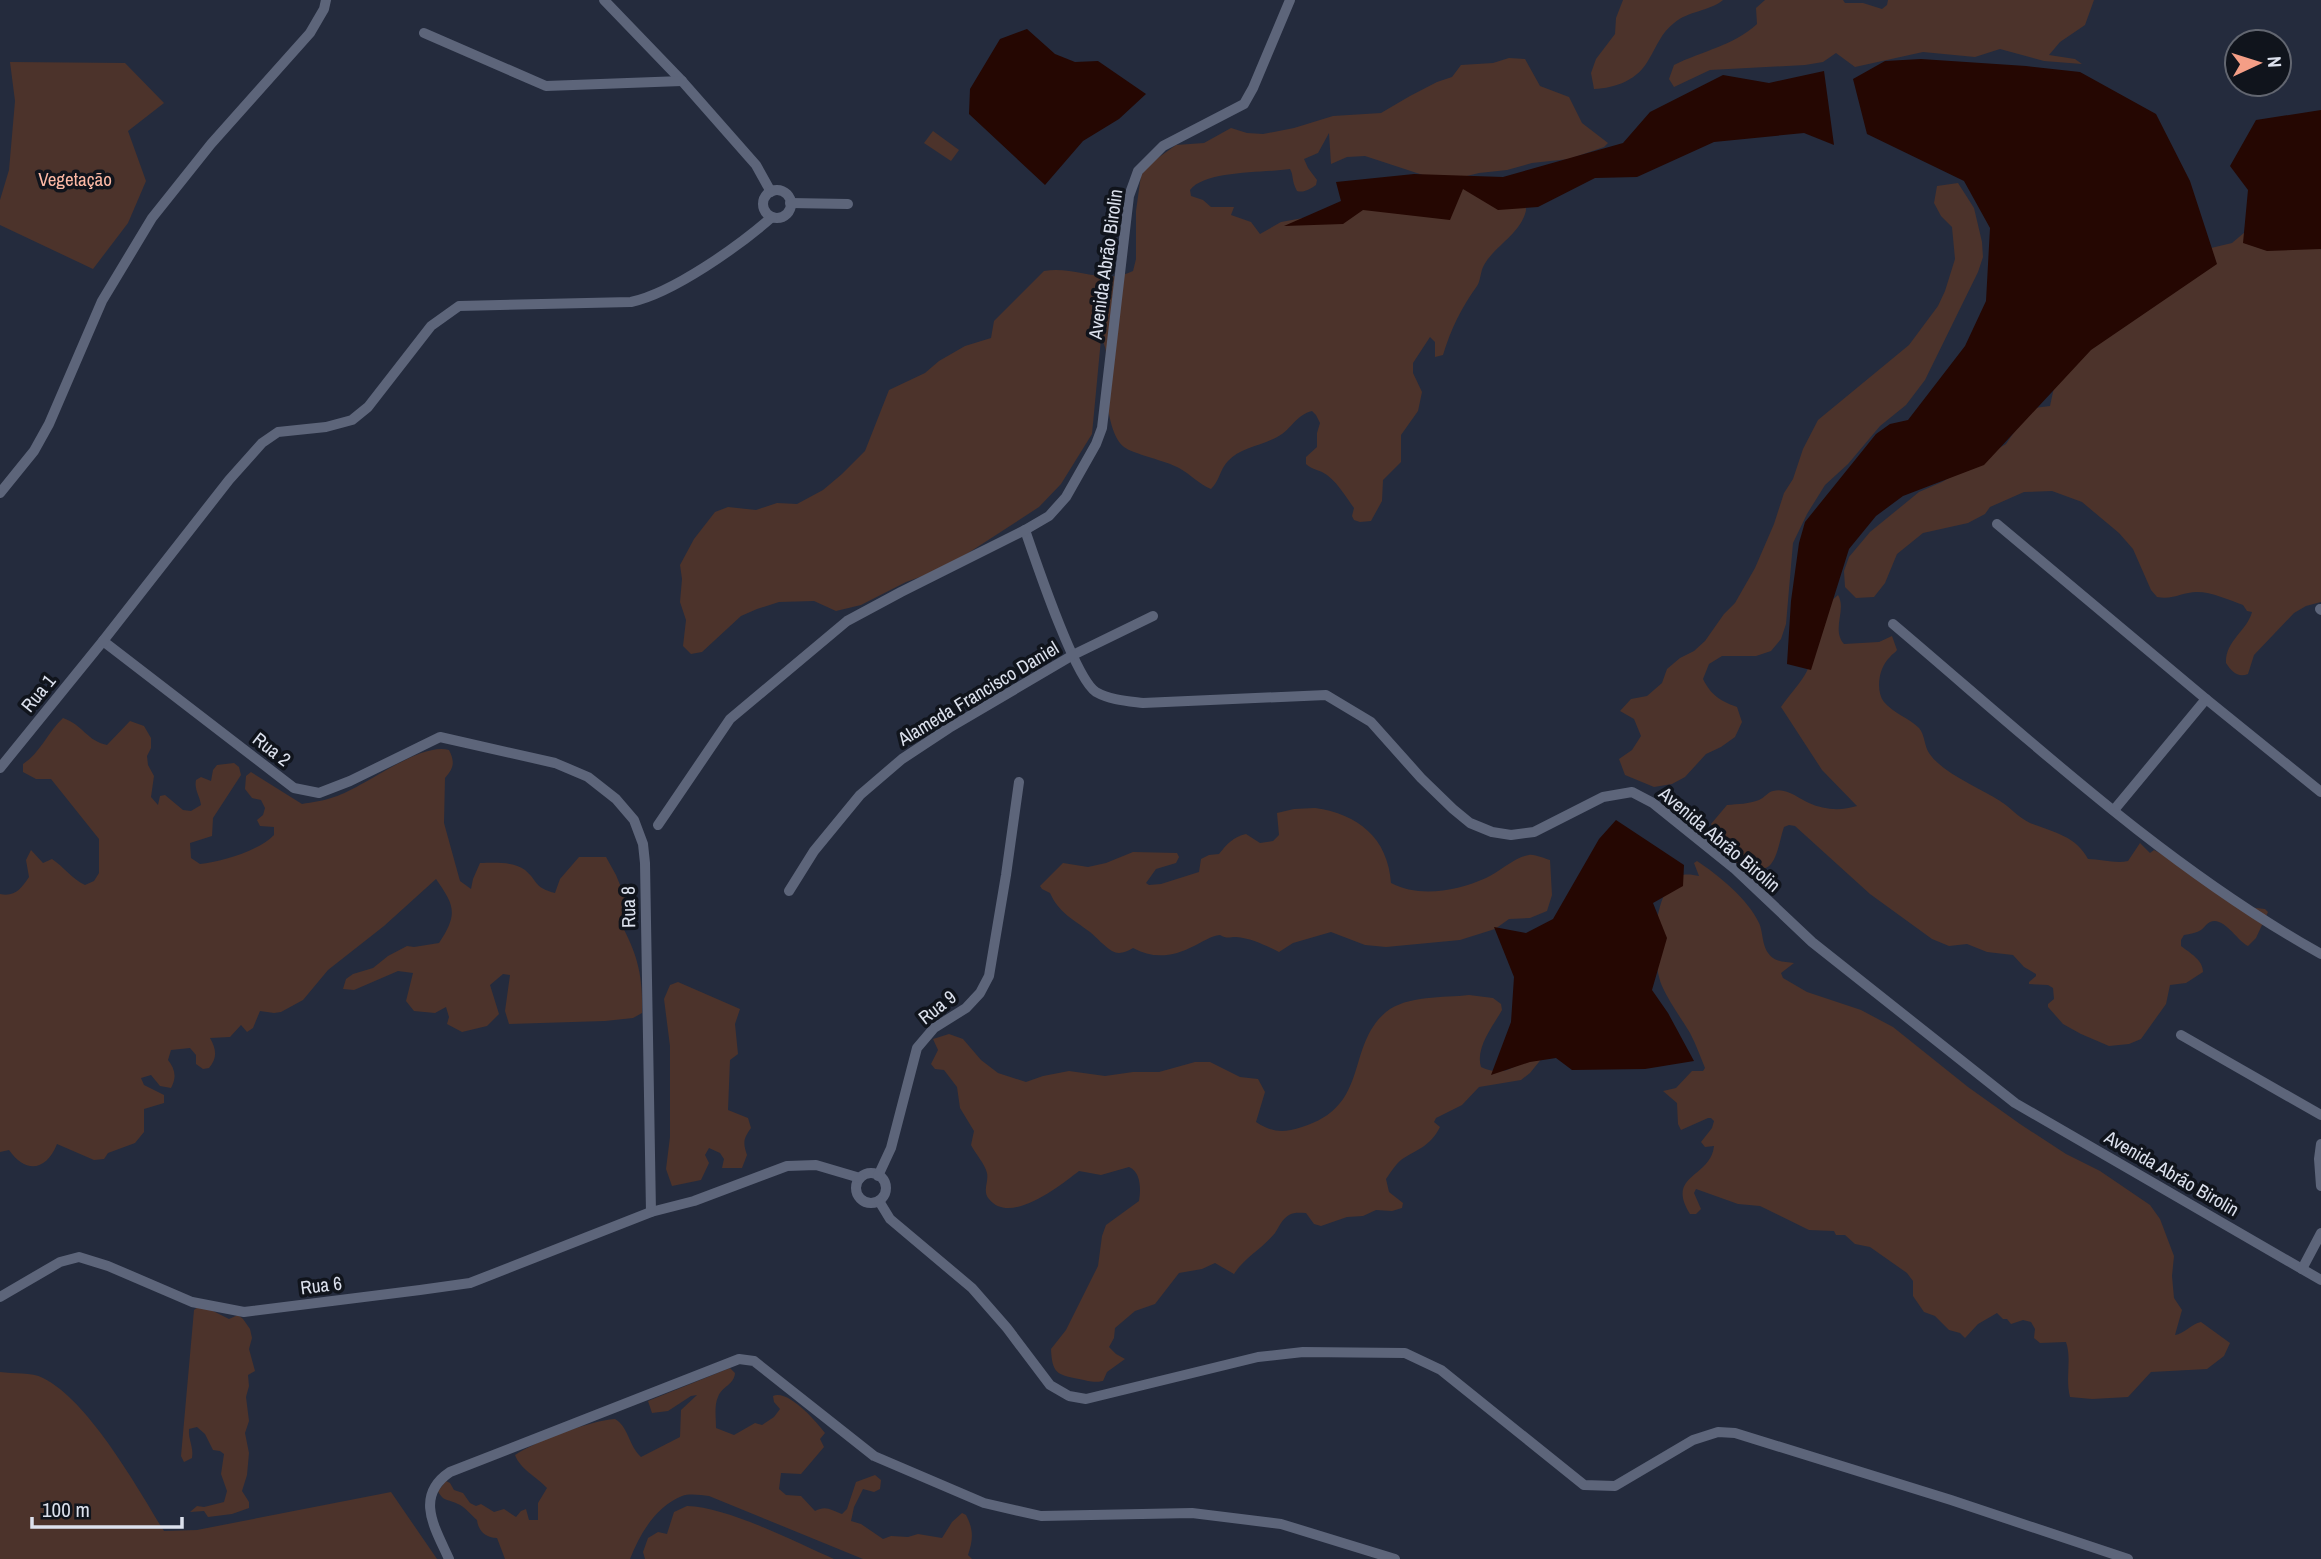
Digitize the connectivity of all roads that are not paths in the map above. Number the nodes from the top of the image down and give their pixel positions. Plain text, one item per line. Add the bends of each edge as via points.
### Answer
1 (326, 0) edge
2 (604, 0) edge
3 (1290, 0) edge
4 (424, 33) dead end
5 (682, 81) junction
6 (771, 192) junction
7 (790, 204) junction
8 (848, 204) dead end
9 (772, 217) junction
10 (0, 493) edge
11 (1997, 524) dead end
12 (1025, 530) junction
13 (1153, 616) dead end
14 (1893, 624) dead end
15 (103, 641) junction
16 (1073, 655) junction
17 (2206, 699) junction
18 (440, 737) joint
19 (0, 768) edge
20 (1019, 782) dead end
21 (2321, 792) edge
22 (2114, 810) junction
23 (657, 825) dead end
24 (789, 891) dead end
25 (2321, 954) edge
26 (2181, 1035) dead end
27 (2321, 1115) edge
28 (2321, 1144) edge
29 (878, 1176) junction
30 (860, 1178) junction
31 (2321, 1186) edge
32 (878, 1201) junction
33 (651, 1212) junction
34 (2321, 1233) edge
35 (2302, 1269) junction
36 (2321, 1280) edge
37 (0, 1297) edge
38 (449, 1559) edge
39 (1395, 1559) edge
40 (2128, 1559) edge

1 - 10 street via 310,33 152,218 102,301 50,424
2 - 5 street
3 - 12 street, Avenida Abrão Birolin via 1244,104 1163,146 1138,170 1129,196 1102,428 1066,497 1049,516
4 - 5 street via 546,86
5 - 6 street via 756,165
6 - 7 street via 784,192
6 - 9 street via 763,202
7 - 8 street
7 - 9 street via 785,215
9 - 15 street, Rua 1 via 650,298 459,306 431,327 368,407 352,420 278,432 262,443
11 - 17 street
12 - 16 street, Avenida Abrão Birolin
12 - 23 street, Avenida Abrão Birolin via 847,621 792,665 730,719
13 - 16 street, Alameda Francisco Daniel
14 - 22 street
15 - 18 street, Rua 2 via 295,788 319,793
15 - 19 street, Rua 1
16 - 24 street, Alameda Francisco Daniel via 948,728 859,795
16 - 35 street, Avenida Abrão Birolin via 1093,691 1123,701 1326,695 1371,722 1452,809 1492,832 1534,832 1603,797 1632,792 1653,803 1735,869 1812,942 2015,1103
17 - 21 street
17 - 22 street
18 - 33 street, Rua 8 via 555,764 588,777 634,820 645,863
20 - 29 street, Rua 9 via 989,975 966,1008 934,1027 917,1048 891,1148
22 - 25 street via 2225,896
26 - 27 street
28 - 31 street
29 - 30 street
29 - 32 street via 886,1188
30 - 32 street via 859,1196 866,1202
30 - 33 street, Rua 6 via 816,1165 787,1167
32 - 40 street via 890,1219 972,1288 1050,1385 1069,1396 1086,1399 1258,1357 1303,1352 1405,1353 1441,1370 1584,1485 1615,1486 1693,1440 1718,1432 1735,1433
33 - 37 street, Rua 6 via 470,1283 420,1290 244,1312 192,1302 79,1257 60,1262
34 - 35 street
35 - 36 street, Avenida Abrão Birolin
38 - 39 street via 430,1517 432,1492 439,1479 739,1359 754,1361 874,1456 984,1503 1041,1516 1192,1513 1281,1524

